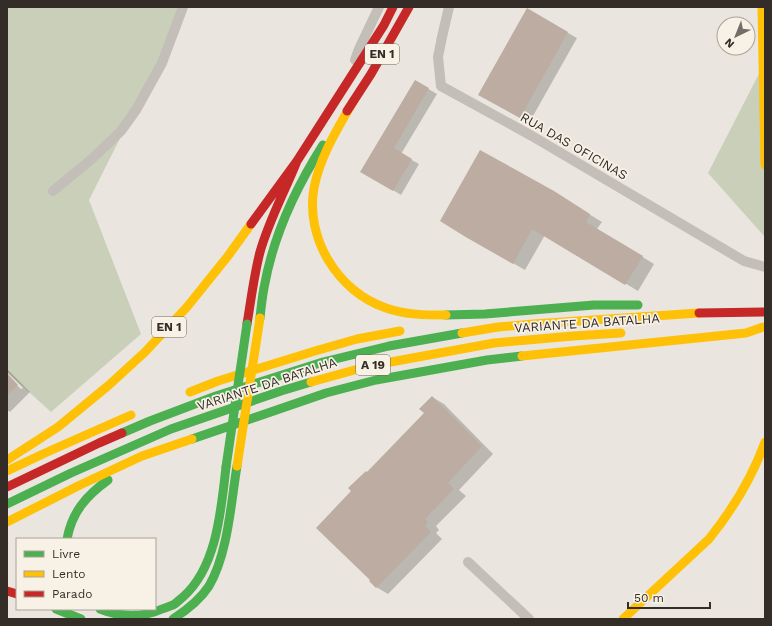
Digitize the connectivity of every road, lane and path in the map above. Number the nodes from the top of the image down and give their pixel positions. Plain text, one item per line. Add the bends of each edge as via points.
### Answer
1 (183, 7) edge
2 (379, 7) edge
3 (393, 7) edge
4 (409, 7) edge
5 (449, 7) edge
6 (762, 7) edge
7 (347, 83) junction
8 (354, 100) junction
9 (297, 161) junction
10 (765, 165) edge
11 (53, 191) dead end
12 (765, 267) edge
13 (649, 305) dead end
14 (669, 306) dead end
15 (765, 312) edge
16 (706, 313) junction
17 (486, 314) junction
18 (442, 324) dead end
19 (764, 327) edge
20 (406, 330) dead end
21 (693, 330) dead end
22 (632, 332) dead end
23 (182, 395) dead end
24 (139, 412) dead end
25 (185, 441) junction
26 (765, 442) edge
27 (7, 460) edge
28 (7, 471) edge
29 (7, 487) edge
30 (7, 504) edge
31 (7, 522) edge
32 (67, 538) edge
33 (468, 562) dead end
34 (58, 610) edge
35 (103, 610) edge
36 (81, 619) edge
37 (173, 619) edge
38 (529, 619) edge
39 (623, 619) edge

1 - 11 street via 162,63 136,110 121,131
2 - 7 street via 359,49
3 - 7 main road, EN 1
4 - 8 main road, EN 1
5 - 12 street, RUA DAS OFICINAS via 438,58 441,86 532,136 744,261
6 - 10 main road
7 - 9 main road, EN 1
8 - 17 main road via 322,161 315,187 313,214 326,256 342,279 375,304 415,314
8 - 37 main road, EN 1, bridge via 314,158 280,228 264,284 221,557 205,591 185,612
9 - 27 main road, EN 1 via 208,282 145,352 78,411
9 - 35 main road, bridge via 260,252 247,324 221,508 208,562 189,592 159,612 123,616
13 - 17 main road via 594,305
14 - 16 main road
15 - 16 main road, VARIANTE DA BATALHA / A 19
16 - 29 main road, VARIANTE DA BATALHA / A 19 via 498,327 382,348 324,362 208,399 150,421
17 - 18 main road
19 - 21 main road
19 - 25 main road via 746,333 487,360 376,380 326,393
20 - 23 main road via 357,339 315,351
22 - 30 main road, VARIANTE DA BATALHA / A 19 via 494,343 369,366 335,375 171,429
24 - 28 main road
25 - 31 main road via 142,456
25 - 32 main road via 100,485 75,513
26 - 39 main road via 747,482 716,531
33 - 38 street
34 - 36 main road

